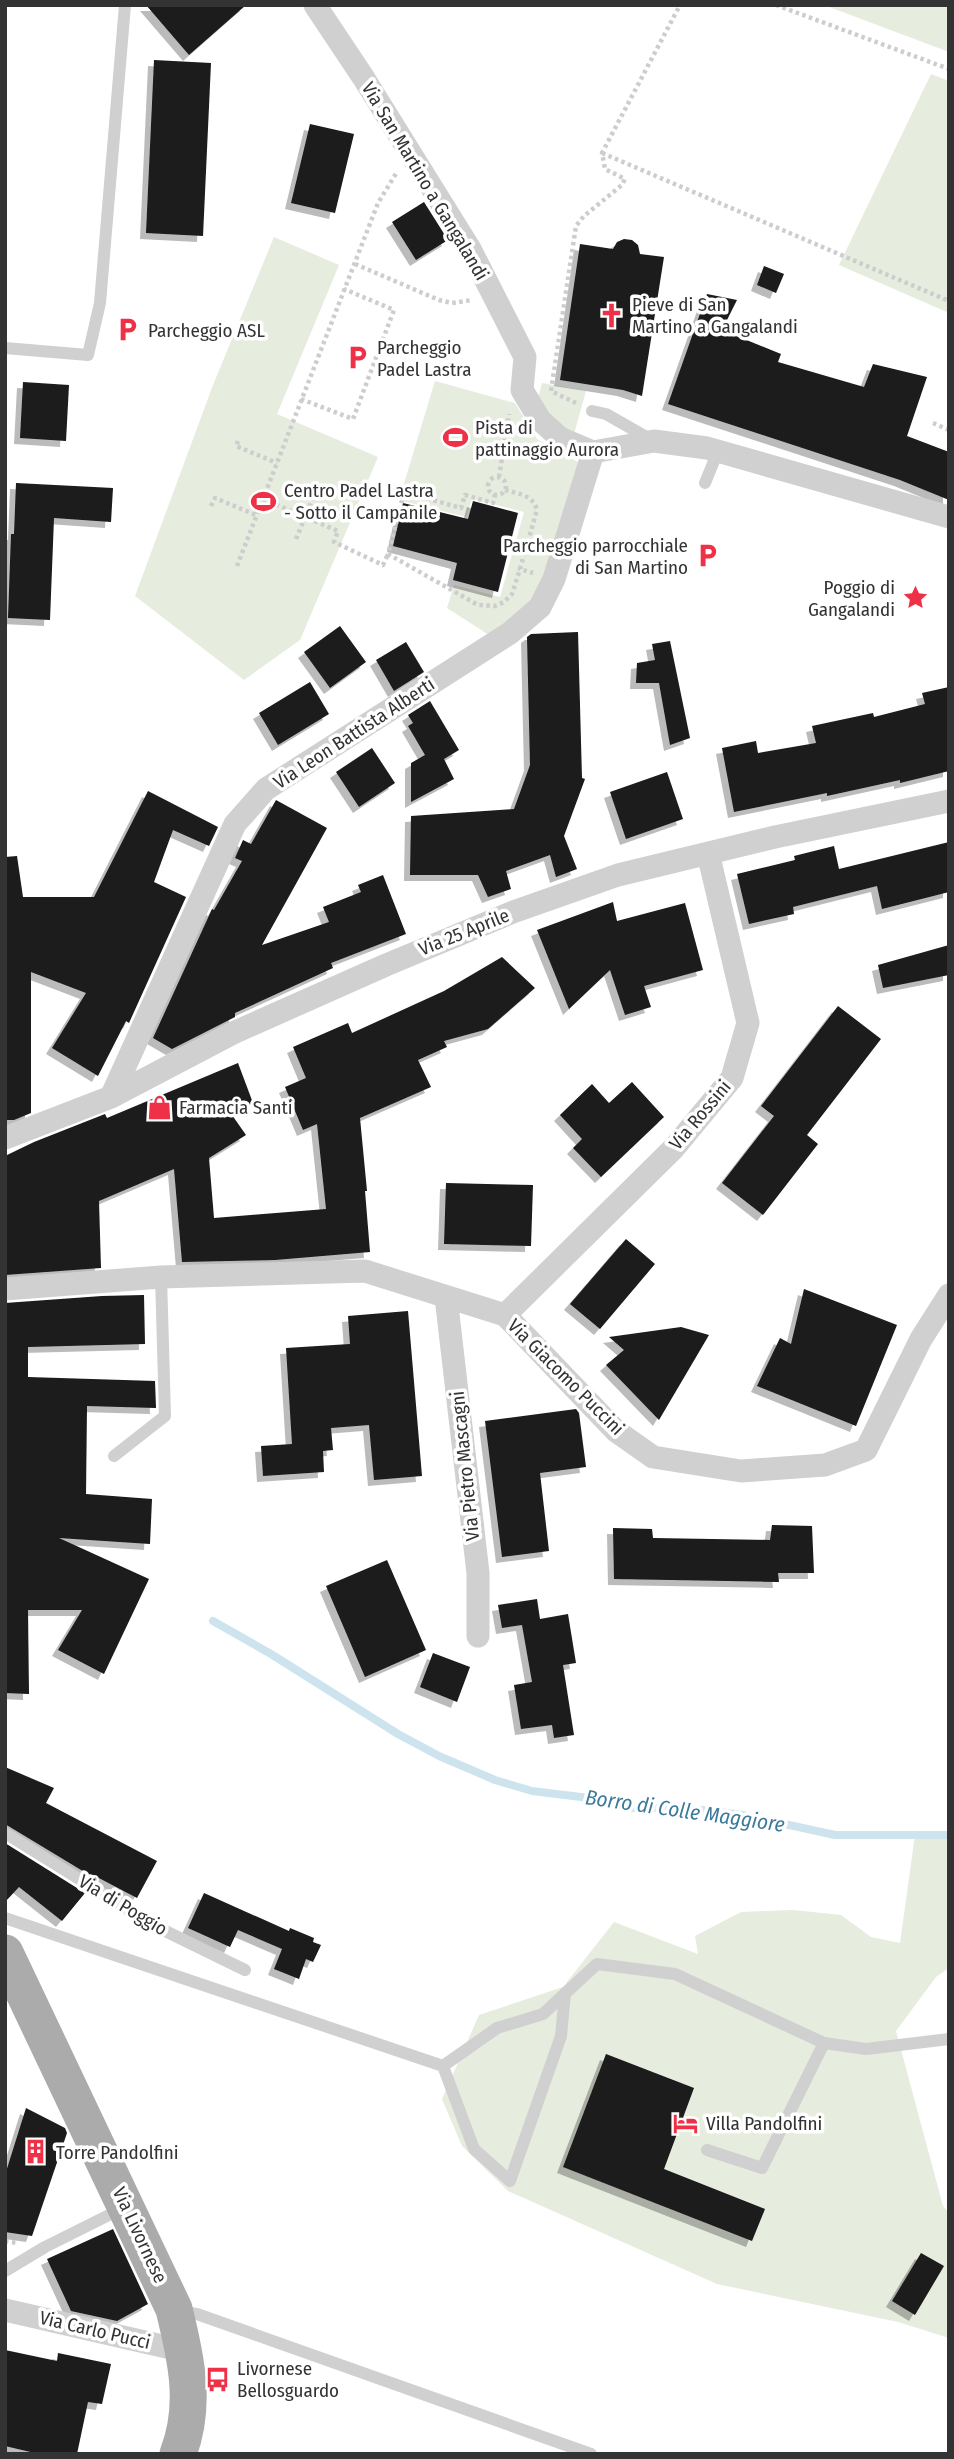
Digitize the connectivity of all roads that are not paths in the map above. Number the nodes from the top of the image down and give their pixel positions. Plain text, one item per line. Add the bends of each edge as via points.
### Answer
1 (125, 5) edge
2 (315, 5) edge
3 (5, 348) edge
4 (592, 411) road end
5 (654, 441) junction
6 (718, 451) junction
7 (593, 452) junction
8 (705, 483) dead end
9 (949, 517) edge
10 (949, 801) edge
11 (708, 853) junction
12 (111, 1097) junction
13 (5, 1138) edge
14 (161, 1277) junction
15 (5, 1289) edge
16 (949, 1296) edge
17 (446, 1297) junction
18 (505, 1315) junction
19 (114, 1455) dead end
20 (478, 1636) dead end
21 (5, 1833) edge
22 (5, 1919) edge
23 (5, 1952) edge
24 (245, 1970) dead end
25 (565, 1993) junction
26 (949, 2039) edge
27 (824, 2043) junction
28 (443, 2066) junction
29 (707, 2150) dead end
30 (127, 2206) junction
31 (5, 2271) edge
32 (174, 2309) junction
33 (5, 2310) edge
34 (184, 2351) junction
35 (178, 2454) edge
36 (591, 2454) edge

1 - 3 lane via 100,303 88,355
2 - 7 street, Via San Martino a Gangalandi via 470,249 525,356 522,390 540,420 559,439
4 - 5 lane
5 - 6 street
5 - 7 street
6 - 8 lane
6 - 9 street
7 - 12 street, Via Leon Battista Alberti via 554,579 540,607 510,633 266,789 235,824
10 - 11 street, Via 25 Aprile
11 - 12 street, Via 25 Aprile via 618,875 513,912 233,1033
11 - 18 street, Via Rossini via 748,1023 732,1078 674,1148
12 - 13 street, Via 25 Aprile
14 - 15 street, Via Giacomo Puccini
14 - 17 street, Via Giacomo Puccini via 365,1271
14 - 19 lane via 165,1416
16 - 18 street, Via Giacomo Puccini via 921,1339 866,1450 825,1465 741,1471 653,1457 616,1431
17 - 18 street, Via Giacomo Puccini
17 - 20 street, Via Pietro Mascagni via 478,1573
21 - 24 lane, Via di Poggio via 153,1924
22 - 28 lane
23 - 30 main road, Via Livornese
25 - 27 lane via 597,1964 675,1974
25 - 28 lane via 543,2014 498,2028
25 - 28 lane via 561,2036 510,2181 474,2149
26 - 27 lane via 866,2049
27 - 29 lane via 762,2168
30 - 31 lane
30 - 32 main road, Via Livornese
32 - 34 main road, Via Livornese
32 - 36 lane
33 - 34 street, Via Carlo Pucci
34 - 35 main road, Via Livornese via 190,2405

